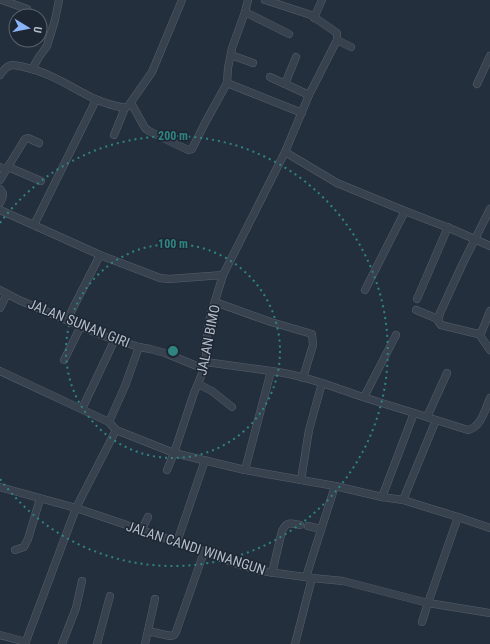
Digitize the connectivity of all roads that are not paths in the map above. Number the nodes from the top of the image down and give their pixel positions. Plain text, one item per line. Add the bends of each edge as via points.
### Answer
1 (2, 0) edge
2 (59, 0) edge
3 (182, 0) edge
4 (248, 0) edge
5 (265, 0) edge
6 (322, 0) edge
7 (25, 8) edge
8 (245, 12) junction
9 (314, 18) junction
10 (290, 34) dead end
11 (336, 40) junction
12 (351, 47) dead end
13 (231, 55) junction
14 (296, 56) dead end
15 (490, 56) edge
16 (253, 63) dead end
17 (32, 69) junction
18 (0, 75) edge
19 (270, 77) dead end
20 (227, 83) junction
21 (285, 84) junction
22 (476, 84) dead end
23 (309, 95) junction
24 (96, 100) junction
25 (128, 105) junction
26 (302, 113) junction
27 (114, 135) dead end
28 (39, 143) dead end
29 (285, 152) junction
30 (5, 168) edge
31 (0, 180) edge
32 (41, 181) dead end
33 (0, 189) edge
34 (0, 204) edge
35 (490, 209) edge
36 (0, 210) edge
37 (405, 211) junction
38 (34, 225) junction
39 (448, 227) junction
40 (475, 239) junction
41 (490, 246) edge
42 (100, 255) junction
43 (223, 275) junction
44 (0, 290) edge
45 (365, 290) dead end
46 (7, 294) junction
47 (417, 299) dead end
48 (215, 302) junction
49 (0, 308) edge
50 (416, 310) dead end
51 (490, 311) edge
52 (438, 319) junction
53 (67, 320) junction
54 (81, 326) junction
55 (479, 334) junction
56 (396, 335) dead end
57 (115, 339) junction
58 (138, 347) junction
59 (490, 350) edge
60 (64, 360) dead end
61 (205, 365) junction
62 (0, 371) edge
63 (271, 371) junction
64 (447, 373) dead end
65 (303, 378) junction
66 (322, 383) junction
67 (198, 384) junction
68 (364, 397) junction
69 (490, 398) edge
70 (232, 407) dead end
71 (82, 409) junction
72 (414, 413) junction
73 (427, 417) junction
74 (436, 420) junction
75 (109, 422) junction
76 (116, 430) junction
77 (174, 454) junction
78 (205, 460) junction
79 (167, 470) dead end
80 (246, 470) junction
81 (301, 480) junction
82 (335, 486) junction
83 (0, 487) edge
84 (382, 497) junction
85 (40, 499) junction
86 (403, 500) junction
87 (76, 508) junction
88 (148, 517) dead end
89 (458, 517) junction
90 (300, 525) dead end
91 (308, 526) dead end
92 (321, 528) junction
93 (490, 528) edge
94 (141, 531) junction
95 (177, 542) junction
96 (15, 550) dead end
97 (204, 552) junction
98 (272, 573) junction
99 (310, 578) junction
100 (82, 582) dead end
101 (110, 596) dead end
102 (155, 599) dead end
103 (428, 603) junction
104 (490, 614) edge
105 (422, 622) dead end
106 (148, 631) junction
107 (0, 635) edge
108 (26, 643) edge
109 (62, 644) edge
110 (97, 644) edge
111 (145, 644) edge
112 (295, 644) edge

1 - 7 street
2 - 17 street via 47,46
3 - 25 street via 152,72
4 - 8 street
5 - 9 street
6 - 9 street
8 - 10 street
8 - 13 street
9 - 11 street via 337,33
11 - 12 street
11 - 23 street, JALAN BIMO
13 - 16 street
13 - 20 street
14 - 21 street
15 - 22 street
17 - 18 street via 14,65 9,66
17 - 24 street
19 - 21 street
20 - 25 street via 191,150 149,131
20 - 26 street
21 - 23 street
23 - 26 street, JALAN BIMO
24 - 25 street via 112,105
24 - 38 street
25 - 27 street
26 - 29 street, JALAN BIMO
28 - 30 street via 25,139
29 - 37 street via 337,183
29 - 43 street, JALAN BIMO
30 - 31 street
30 - 32 street
33 - 34 street via 4,193
35 - 40 street
36 - 38 street
37 - 39 street
37 - 45 street
38 - 42 street
39 - 40 street
39 - 47 street
40 - 41 street
40 - 52 street
42 - 43 street via 164,280
42 - 53 street
43 - 48 street, JALAN BIMO
44 - 46 street, JALAN SUNAN GIRI
46 - 49 street
46 - 53 street, JALAN SUNAN GIRI
48 - 61 street, JALAN BIMO via 206,342
48 - 65 street via 312,334 313,345
50 - 52 street
51 - 55 street
52 - 55 street via 441,325
53 - 54 street, JALAN SUNAN GIRI
54 - 57 street, JALAN SUNAN GIRI
54 - 60 street
55 - 59 street
56 - 68 street
57 - 58 street, JALAN SUNAN GIRI
57 - 71 street
58 - 61 street, JALAN SUNAN GIRI
58 - 75 street
61 - 63 street, JALAN SUNAN GIRI
61 - 67 street, JALAN BIMO
62 - 71 street
63 - 65 street, JALAN SUNAN GIRI
63 - 80 street
64 - 73 street
65 - 66 street, JALAN SUNAN GIRI
66 - 68 street, JALAN SUNAN GIRI
66 - 81 street via 309,430
67 - 70 street via 218,395
67 - 77 street, JALAN BIMO
68 - 72 street, JALAN SUNAN GIRI
69 - 74 street, JALAN SUNAN GIRI via 477,426 473,429 468,430
71 - 75 street
72 - 73 street, JALAN SUNAN GIRI
72 - 84 street
73 - 74 street, JALAN SUNAN GIRI
74 - 86 street
75 - 76 street
76 - 77 street
76 - 87 street
77 - 78 street
77 - 79 street, JALAN BIMO
78 - 80 street
78 - 95 street
80 - 81 street
81 - 82 street
82 - 84 street
82 - 92 street
83 - 85 street, JALAN CANDI WINANGUN
84 - 86 street
85 - 87 street, JALAN CANDI WINANGUN
85 - 96 street via 28,539 24,547
86 - 89 street
87 - 94 street, JALAN CANDI WINANGUN
87 - 108 street
88 - 94 street
89 - 93 street
89 - 103 street
90 - 98 street via 290,523 284,526
91 - 92 street
92 - 99 street
94 - 95 street, JALAN CANDI WINANGUN
95 - 97 street, JALAN CANDI WINANGUN
97 - 98 street, JALAN CANDI WINANGUN
97 - 106 street via 174,635
98 - 99 street, JALAN CANDI WINANGUN
99 - 103 street, JALAN CANDI WINANGUN via 344,581
99 - 112 street
100 - 109 street via 76,608
101 - 110 street
102 - 106 street
103 - 104 street, JALAN CANDI WINANGUN
103 - 105 street
106 - 111 street
107 - 108 street

